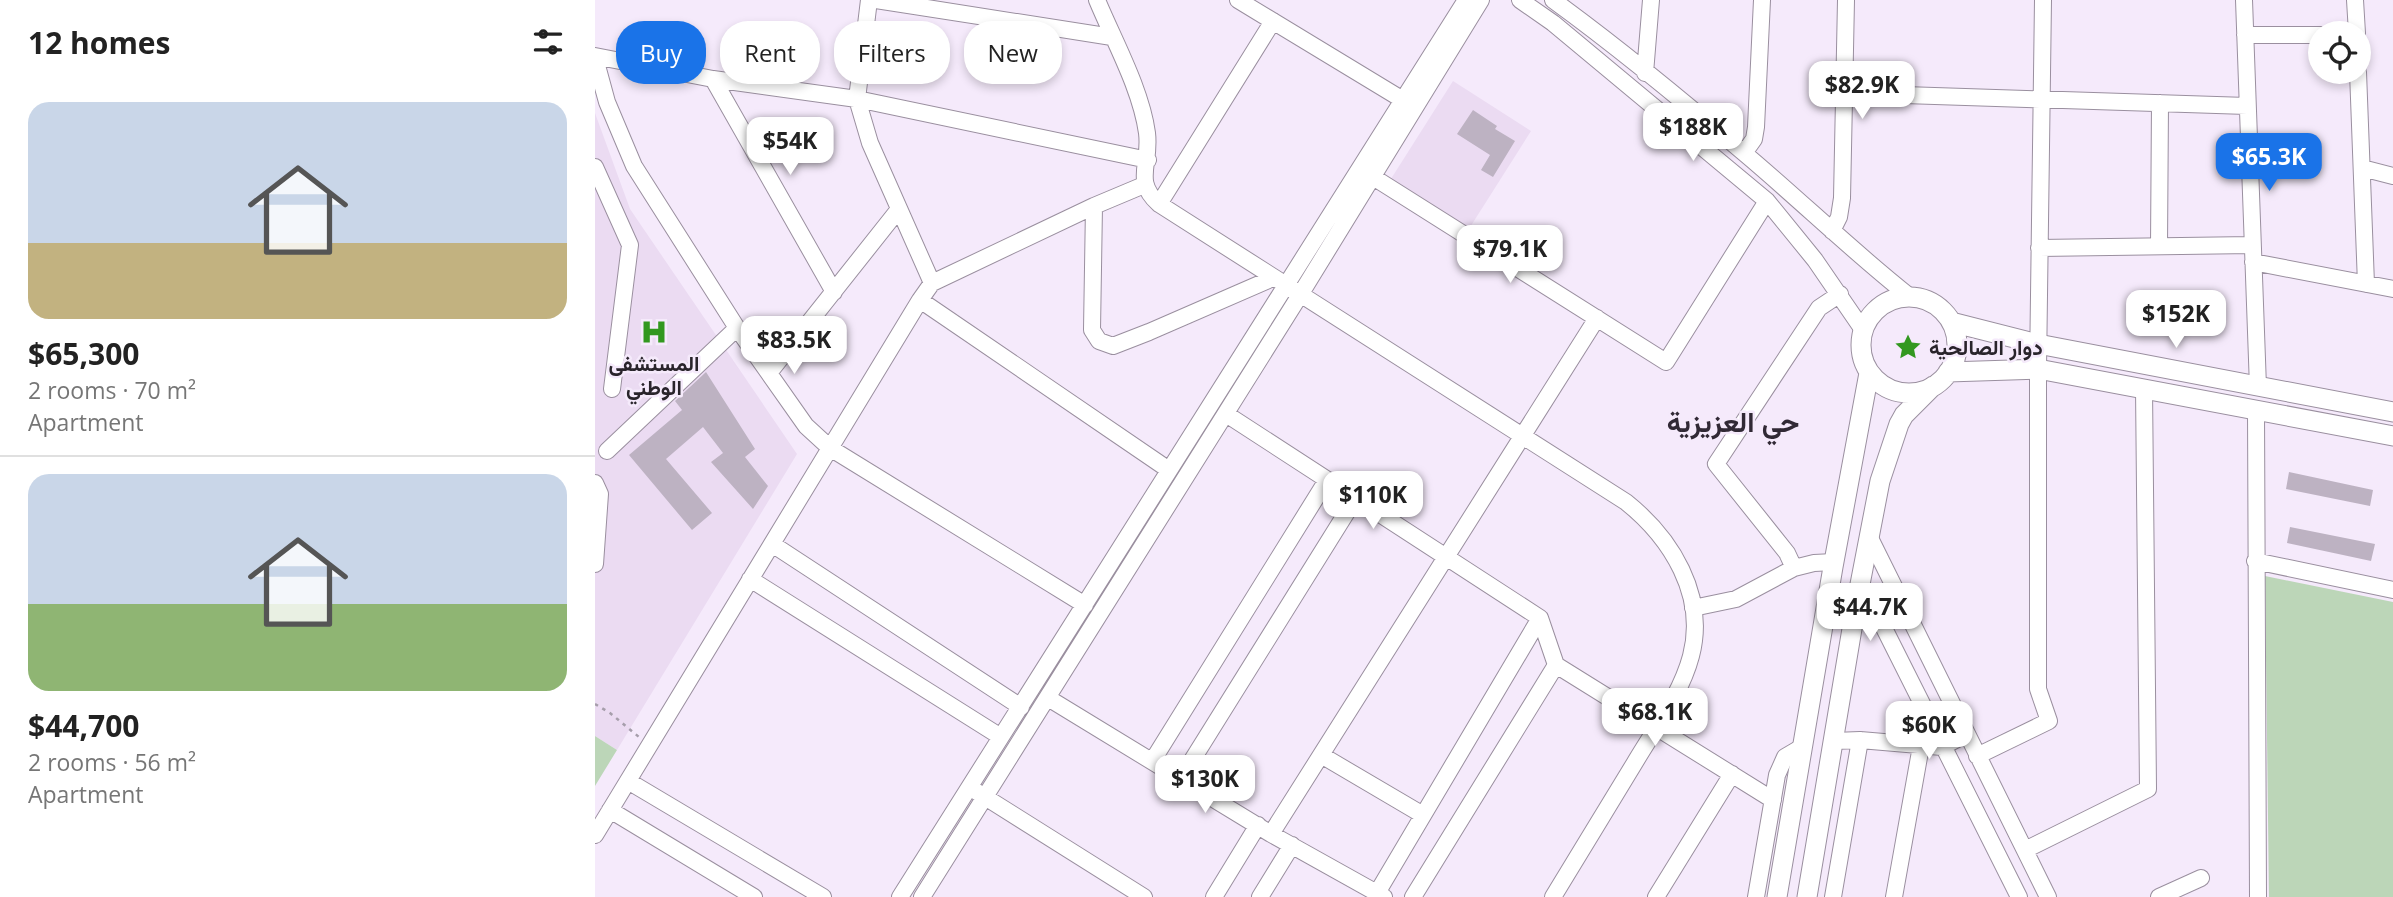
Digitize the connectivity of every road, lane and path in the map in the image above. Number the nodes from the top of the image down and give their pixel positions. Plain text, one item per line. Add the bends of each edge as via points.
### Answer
1 (869, 0) edge
2 (876, 0) edge
3 (1097, 0) edge
4 (1238, 0) edge
5 (1466, 0) edge
6 (1482, 0) edge
7 (1520, 0) edge
8 (1553, 0) edge
9 (1651, 0) edge
10 (1762, 0) edge
11 (1846, 0) edge
12 (2043, 0) edge
13 (2243, 0) edge
14 (2355, 0) edge
15 (1273, 21) junction
16 (2356, 21) edge
17 (2245, 35) junction
18 (2308, 35) edge
19 (1112, 37) junction
20 (595, 57) edge
21 (1645, 73) junction
22 (713, 79) junction
23 (2358, 84) edge
24 (1843, 93) junction
25 (857, 99) junction
26 (2041, 99) junction
27 (1403, 100) junction
28 (2160, 103) junction
29 (2247, 106) junction
30 (1744, 153) junction
31 (1148, 160) junction
32 (595, 167) edge
33 (2362, 168) junction
34 (2393, 176) edge
35 (1373, 177) junction
36 (1144, 185) junction
37 (1767, 201) junction
38 (1159, 204) junction
39 (1094, 206) junction
40 (899, 209) junction
41 (1832, 231) junction
42 (2252, 245) junction
43 (2159, 246) junction
44 (2039, 248) junction
45 (2253, 262) junction
46 (1279, 282) junction
47 (932, 283) junction
48 (2366, 284) junction
49 (2393, 289) edge
50 (834, 292) junction
51 (1300, 295) junction
52 (1840, 295) junction
53 (1909, 296) junction
54 (920, 299) junction
55 (1597, 318) junction
56 (1951, 322) junction
57 (737, 328) junction
58 (1863, 330) junction
59 (2038, 344) junction
60 (2038, 369) junction
61 (1948, 372) junction
62 (769, 373) junction
63 (1870, 373) junction
64 (1933, 386) junction
65 (2257, 387) junction
66 (2144, 388) junction
67 (612, 389) dead end
68 (2256, 410) junction
69 (2393, 412) edge
70 (1226, 414) junction
71 (1524, 436) junction
72 (2393, 436) edge
73 (830, 448) junction
74 (607, 451) dead end
75 (1169, 470) junction
76 (1327, 480) junction
77 (595, 483) edge
78 (1356, 499) junction
79 (1869, 536) junction
80 (772, 544) junction
81 (1447, 557) junction
82 (2255, 561) junction
83 (1834, 562) junction
84 (595, 564) edge
85 (1794, 568) junction
86 (750, 579) junction
87 (2393, 590) edge
88 (1085, 605) junction
89 (1856, 606) junction
90 (1693, 608) junction
91 (1540, 618) junction
92 (1556, 665) junction
93 (1048, 698) junction
94 (595, 704) edge
95 (1021, 707) junction
96 (1656, 727) junction
97 (1967, 734) junction
98 (1001, 737) junction
99 (1860, 740) junction
100 (1834, 741) junction
101 (649, 746) junction
102 (1803, 747) junction
103 (1921, 747) junction
104 (1942, 747) junction
105 (1321, 755) junction
106 (1977, 756) junction
107 (1153, 760) junction
108 (1732, 775) junction
109 (1181, 778) junction
110 (628, 781) junction
111 (969, 787) junction
112 (985, 797) junction
113 (1773, 800) junction
114 (610, 810) junction
115 (1423, 815) junction
116 (1265, 829) junction
117 (595, 835) edge
118 (1292, 845) junction
119 (2025, 850) junction
120 (2201, 878) dead end
121 (1380, 895) edge
122 (754, 897) edge
123 (823, 897) edge
124 (900, 897) edge
125 (922, 897) edge
126 (1144, 897) edge
127 (1214, 897) edge
128 (1259, 897) edge
129 (1413, 897) edge
130 (1553, 897) edge
131 (1656, 897) edge
132 (1756, 897) edge
133 (1777, 897) edge
134 (1807, 897) edge
135 (1833, 897) edge
136 (1893, 897) edge
137 (2019, 897) edge
138 (2048, 897) edge
139 (2159, 897) edge
140 (2258, 897) edge

1 - 25 street
2 - 19 street
3 - 19 street
4 - 15 street
5 - 27 street
6 - 35 street
7 - 37 street
8 - 21 street
9 - 21 street
10 - 30 street via 1756,127
11 - 24 street
12 - 26 street
13 - 17 street
14 - 16 street
15 - 27 street
15 - 38 street
17 - 18 street
17 - 29 street
19 - 31 street via 1139,101
20 - 22 street
20 - 57 street via 607,102 634,166
21 - 30 street
22 - 25 street
22 - 50 street
23 - 33 street
24 - 26 street
24 - 41 street via 1842,198
25 - 31 street
25 - 40 street via 870,143
26 - 28 street
26 - 44 street
27 - 46 street
28 - 29 street
28 - 43 street
29 - 42 street
30 - 41 street
31 - 36 street
32 - 67 street via 630,245
33 - 34 street
33 - 48 street
35 - 51 street
35 - 55 street
36 - 38 street
36 - 39 street
37 - 52 street
37 - 55 street via 1665,362
38 - 46 street
39 - 46 street via 1092,330 1103,344 1113,346
39 - 47 street
40 - 47 street
40 - 50 street
41 - 53 street
42 - 43 street
42 - 45 street
43 - 44 street
44 - 59 street
45 - 48 street
45 - 65 street
46 - 51 street
46 - 75 street
47 - 54 street
48 - 49 street
50 - 62 street
51 - 70 street
51 - 71 street
52 - 58 street
52 - 85 street via 1819,308 1716,464
53 - 56 main road via 1933,303
53 - 58 main road via 1880,306
54 - 73 street
54 - 75 street
55 - 71 street
56 - 59 main road
56 - 61 main road via 1957,347
57 - 62 street
57 - 74 street
58 - 63 main road via 1861,352
59 - 60 street
59 - 65 main road
60 - 61 main road
60 - 66 main road
60 - 106 street via 2038,689 2049,721
61 - 64 main road
62 - 73 street via 806,426
63 - 64 main road via 1884,386 1903,393
63 - 83 main road
64 - 79 main road via 1905,415 1892,439
65 - 69 main road
66 - 68 main road
66 - 119 street via 2148,789
68 - 72 main road
68 - 82 street
70 - 76 street
70 - 93 street
71 - 81 street
71 - 90 street via 1644,516 1686,577
73 - 80 street
73 - 88 street
75 - 88 street
76 - 78 street
76 - 107 street
77 - 84 street via 600,494
78 - 81 street
78 - 109 street
79 - 89 main road
79 - 97 street
80 - 86 street
80 - 95 street
81 - 91 street
81 - 105 street
82 - 87 street
82 - 140 street
83 - 85 street
83 - 102 main road
85 - 90 street via 1736,599
86 - 98 street
86 - 101 street
88 - 95 street
89 - 100 main road
89 - 104 street via 1878,616
90 - 96 street via 1691,657
91 - 92 street
91 - 115 street
92 - 96 street
92 - 129 street
93 - 107 street
93 - 112 street
94 - 101 path
95 - 98 street
96 - 108 street
96 - 130 street
97 - 104 street
97 - 106 street
98 - 111 street
99 - 100 street
99 - 103 street
99 - 135 street
100 - 134 main road
101 - 110 street
102 - 113 street via 1780,764
102 - 133 main road
103 - 104 street
103 - 136 street
104 - 137 street
105 - 115 street
105 - 116 street
106 - 119 street
107 - 109 street
108 - 113 street
108 - 131 street
109 - 116 street
110 - 114 street
110 - 123 street
111 - 112 street
111 - 124 street
112 - 125 street
112 - 126 street
113 - 132 street
114 - 117 street
114 - 122 street
115 - 121 street
116 - 118 street
116 - 127 street
118 - 121 street
118 - 128 street
119 - 138 street
120 - 139 street

